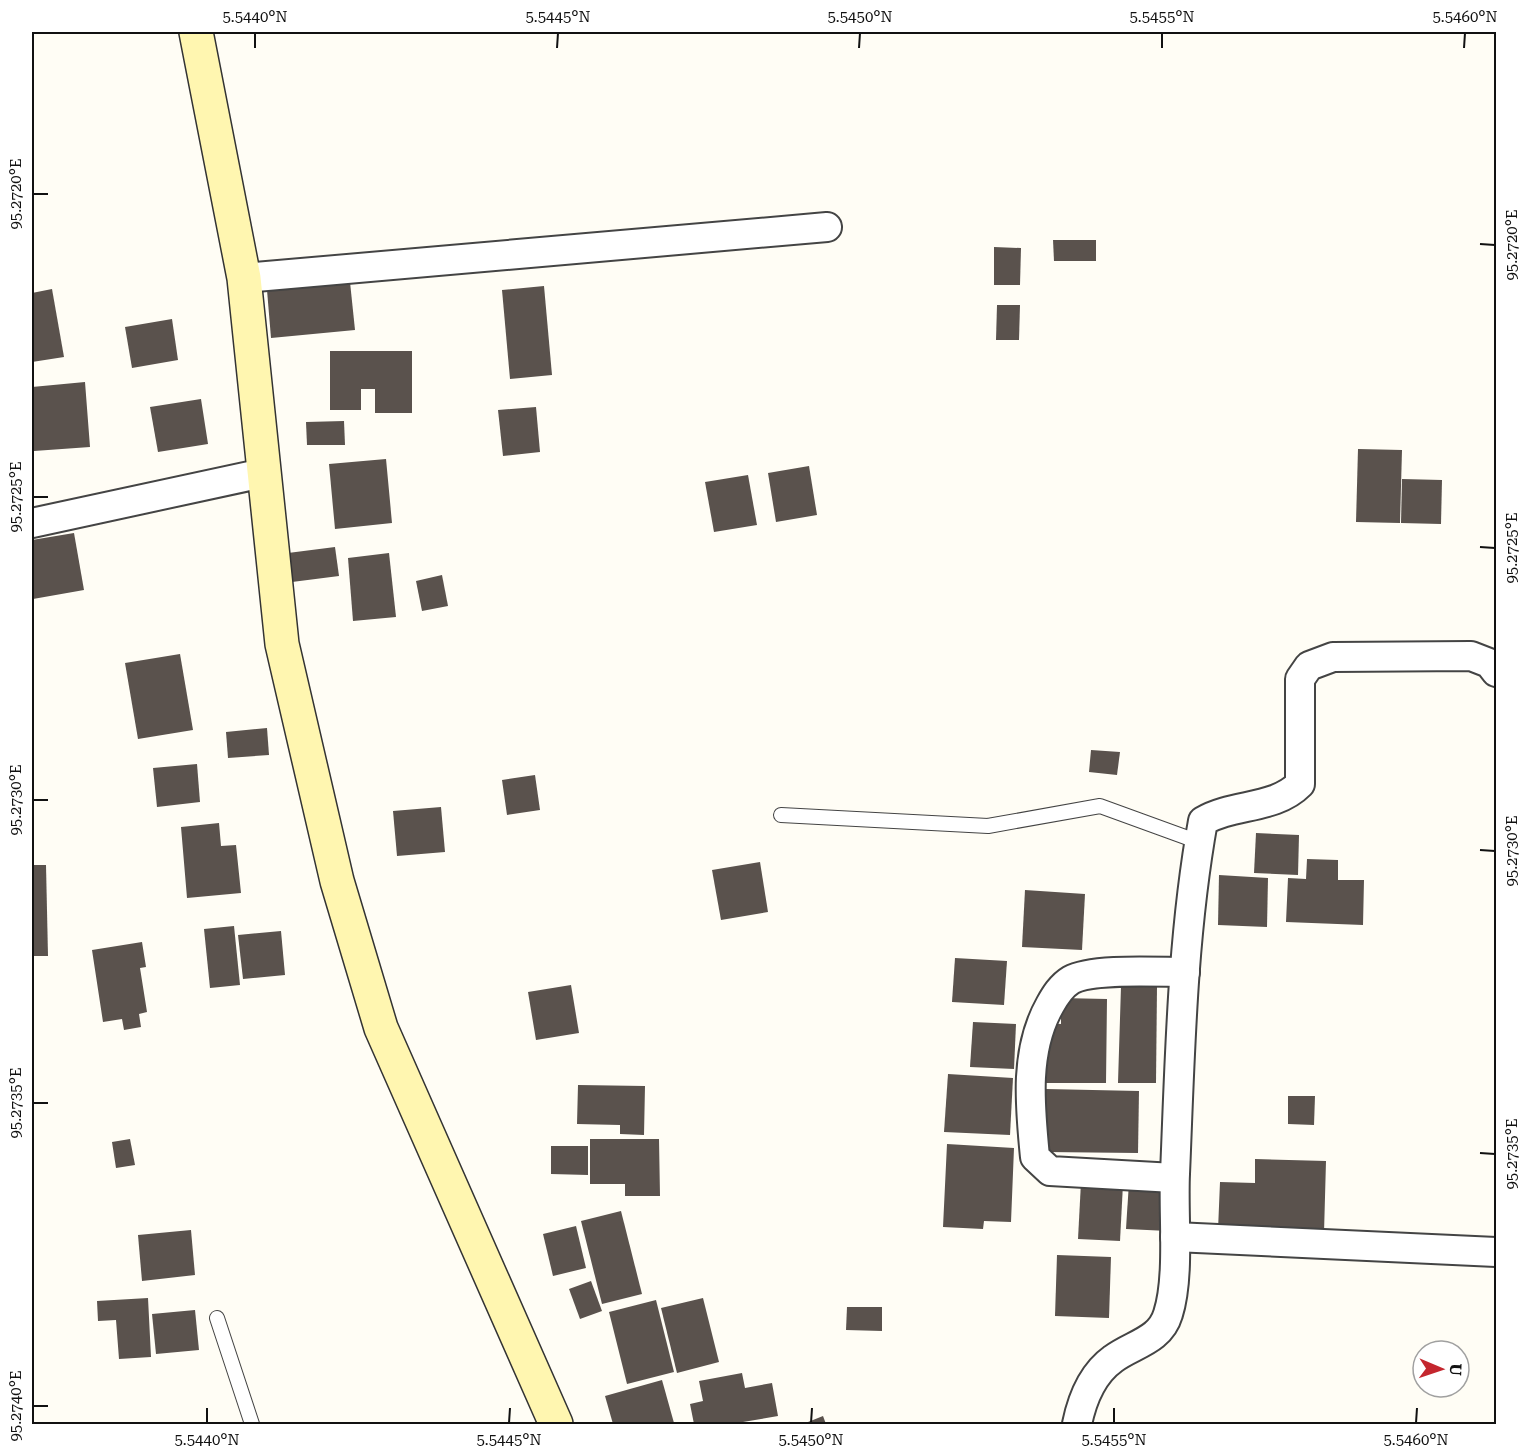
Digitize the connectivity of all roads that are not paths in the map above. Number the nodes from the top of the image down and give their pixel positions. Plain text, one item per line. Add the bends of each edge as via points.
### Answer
1 (196, 32) edge
2 (826, 226) dead end
3 (244, 278) junction
4 (263, 473) junction
5 (32, 523) edge
6 (1497, 672) edge
7 (781, 815) dead end
8 (1199, 842) junction
9 (1185, 972) junction
10 (1174, 1178) junction
11 (1175, 1237) junction
12 (1497, 1252) edge
13 (217, 1318) dead end
14 (252, 1425) edge
15 (556, 1425) edge
16 (1077, 1425) edge

1 - 3 street
2 - 3 street
3 - 4 street
4 - 5 street
4 - 15 street via 282,644 337,881 381,1028
6 - 8 street via 1489,663 1471,656 1333,657 1309,666 1300,679 1300,784 1289,795 1269,802 1218,812 1203,821
7 - 8 lane via 988,826 1100,806
8 - 9 street
9 - 10 street
9 - 10 street via 1091,974 1071,980 1057,993 1035,1037 1029,1102 1035,1157 1050,1171
10 - 11 street
11 - 12 street
11 - 16 street via 1168,1316 1146,1342 1114,1358 1094,1377
13 - 14 lane

